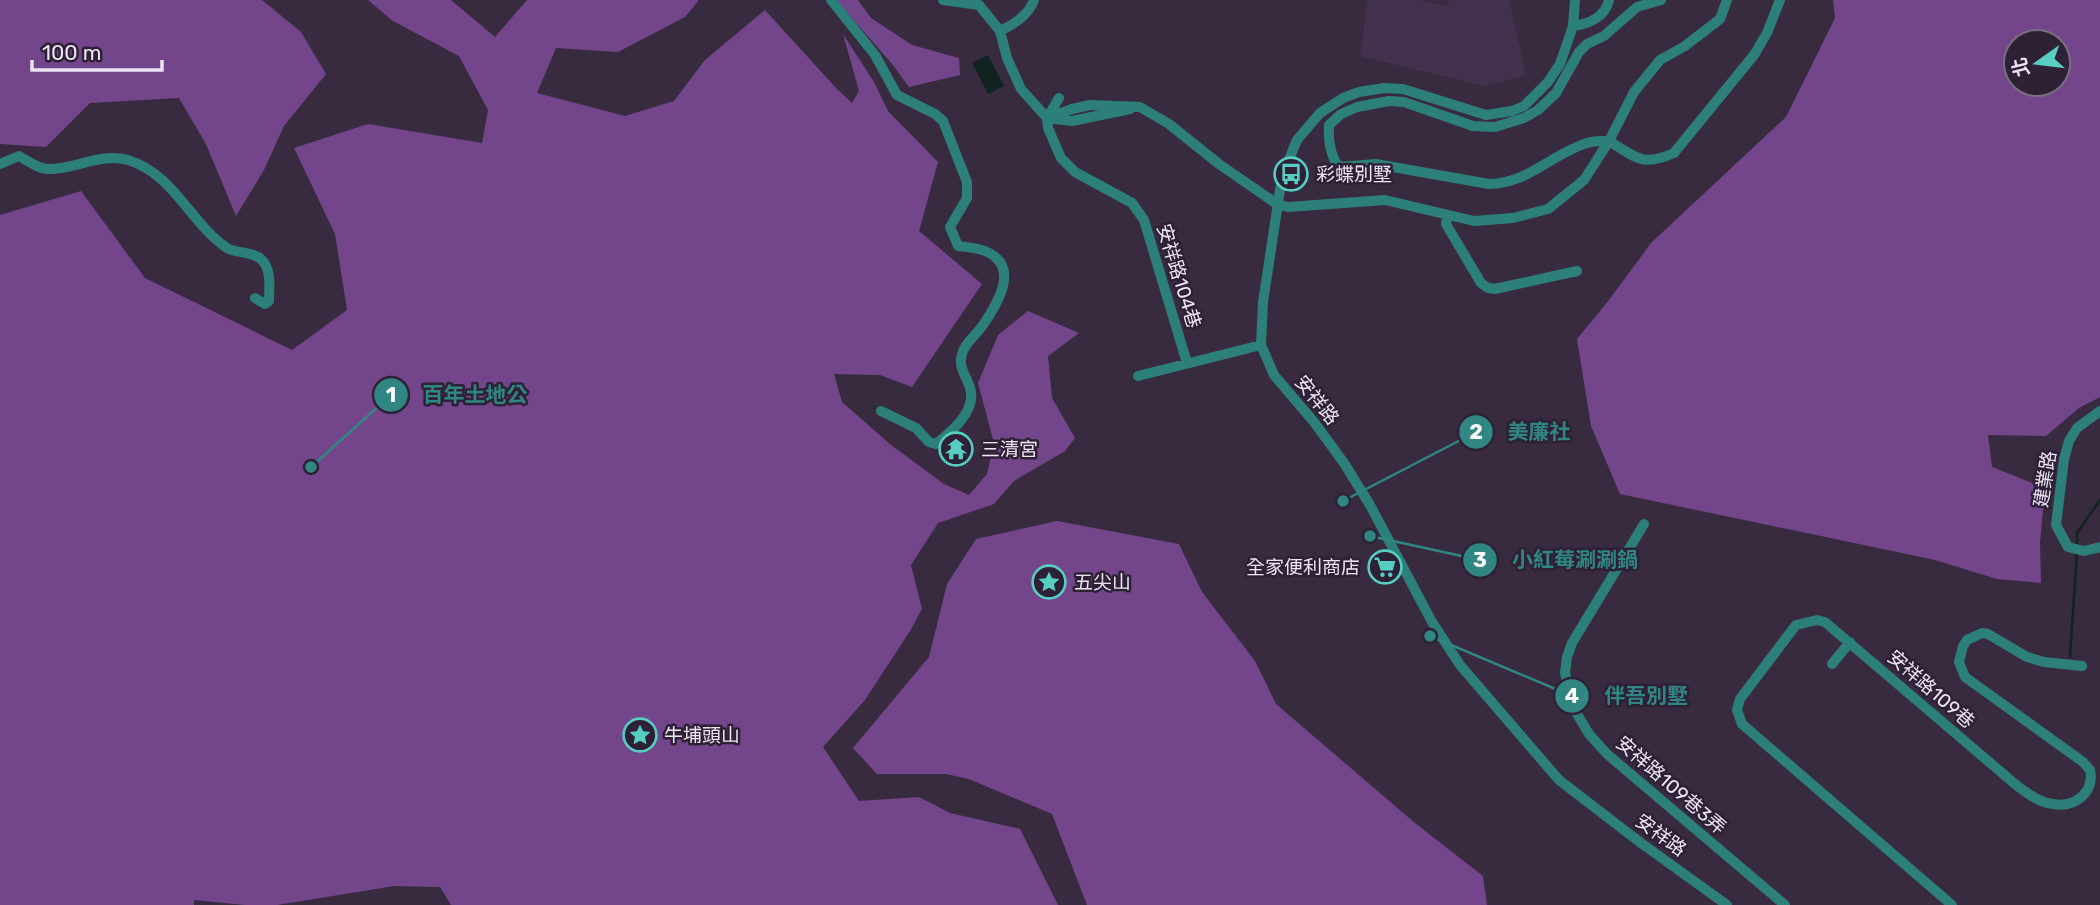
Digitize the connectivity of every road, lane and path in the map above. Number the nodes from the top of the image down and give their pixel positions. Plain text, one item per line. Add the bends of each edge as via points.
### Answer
1 (831, 0) edge
2 (943, 0) edge
3 (1034, 0) edge
4 (1575, 0) edge
5 (1609, 0) edge
6 (1661, 0) edge
7 (1727, 0) edge
8 (1780, 0) edge
9 (979, 2) edge
10 (1573, 26) junction
11 (1000, 31) junction
12 (1059, 99) dead end
13 (1047, 118) junction
14 (1609, 141) junction
15 (0, 164) edge
16 (1277, 204) junction
17 (1447, 215) junction
18 (1577, 271) dead end
19 (255, 298) dead end
20 (1261, 345) junction
21 (1187, 363) junction
22 (1138, 376) dead end
23 (881, 411) dead end
24 (2100, 411) edge
25 (1644, 524) dead end
26 (2100, 547) edge
27 (1850, 642) junction
28 (1832, 664) dead end
29 (2082, 666) dead end
30 (1727, 905) edge
31 (1784, 905) edge
32 (1952, 905) edge

1 - 23 street via 875,55 897,95 943,121 967,182 967,198 950,227 954,237 958,246 985,251 1004,270 999,297 964,349 960,365 971,391 970,406 960,420 936,444
2 - 9 street
3 - 11 street via 1018,20
4 - 10 street, 安祥路
5 - 10 street via 1595,20
6 - 14 street via 1637,7 1604,36 1587,44 1556,93 1524,118 1495,127 1473,126 1405,102 1389,101 1341,114 1328,131 1339,167 1376,164 1489,184 1528,176 1590,141
7 - 14 street via 1720,19 1660,60 1634,92
8 - 14 street via 1754,55 1674,153 1641,160
9 - 11 street
10 - 16 street, 安祥路 via 1560,64 1548,82 1524,106 1512,111 1486,115 1403,89 1343,98 1320,113 1297,140
11 - 13 street via 1021,89
12 - 13 street
13 - 16 street via 1090,106 1140,107
13 - 21 street, 安祥路104巷 via 1061,158 1075,172 1132,203 1144,220
14 - 17 street via 1584,180 1548,209 1474,221
15 - 19 street via 19,156 47,169 106,159 126,160 145,169 169,185 229,249 262,260 268,272 269,301 265,304
16 - 17 street via 1385,200
16 - 20 street, 安祥路
17 - 18 street via 1446,224 1488,288
20 - 21 street
20 - 30 street, 安祥路 via 1274,375 1344,463 1460,665 1559,780
21 - 22 street
24 - 26 street, 建業路 via 2077,428 2069,441 2056,525 2068,547 2084,551
25 - 31 street, 安祥路109巷3弄 via 1572,643 1565,673 1574,709 1607,754
27 - 28 street
27 - 29 street, 安祥路109巷 via 2015,784 2034,798 2055,805 2073,803 2086,794 2090,770 1965,677 1959,662 1967,640 1982,633 2035,660
27 - 32 street, 安祥路109巷 via 1825,622 1797,625 1740,699 1737,710 1742,724

